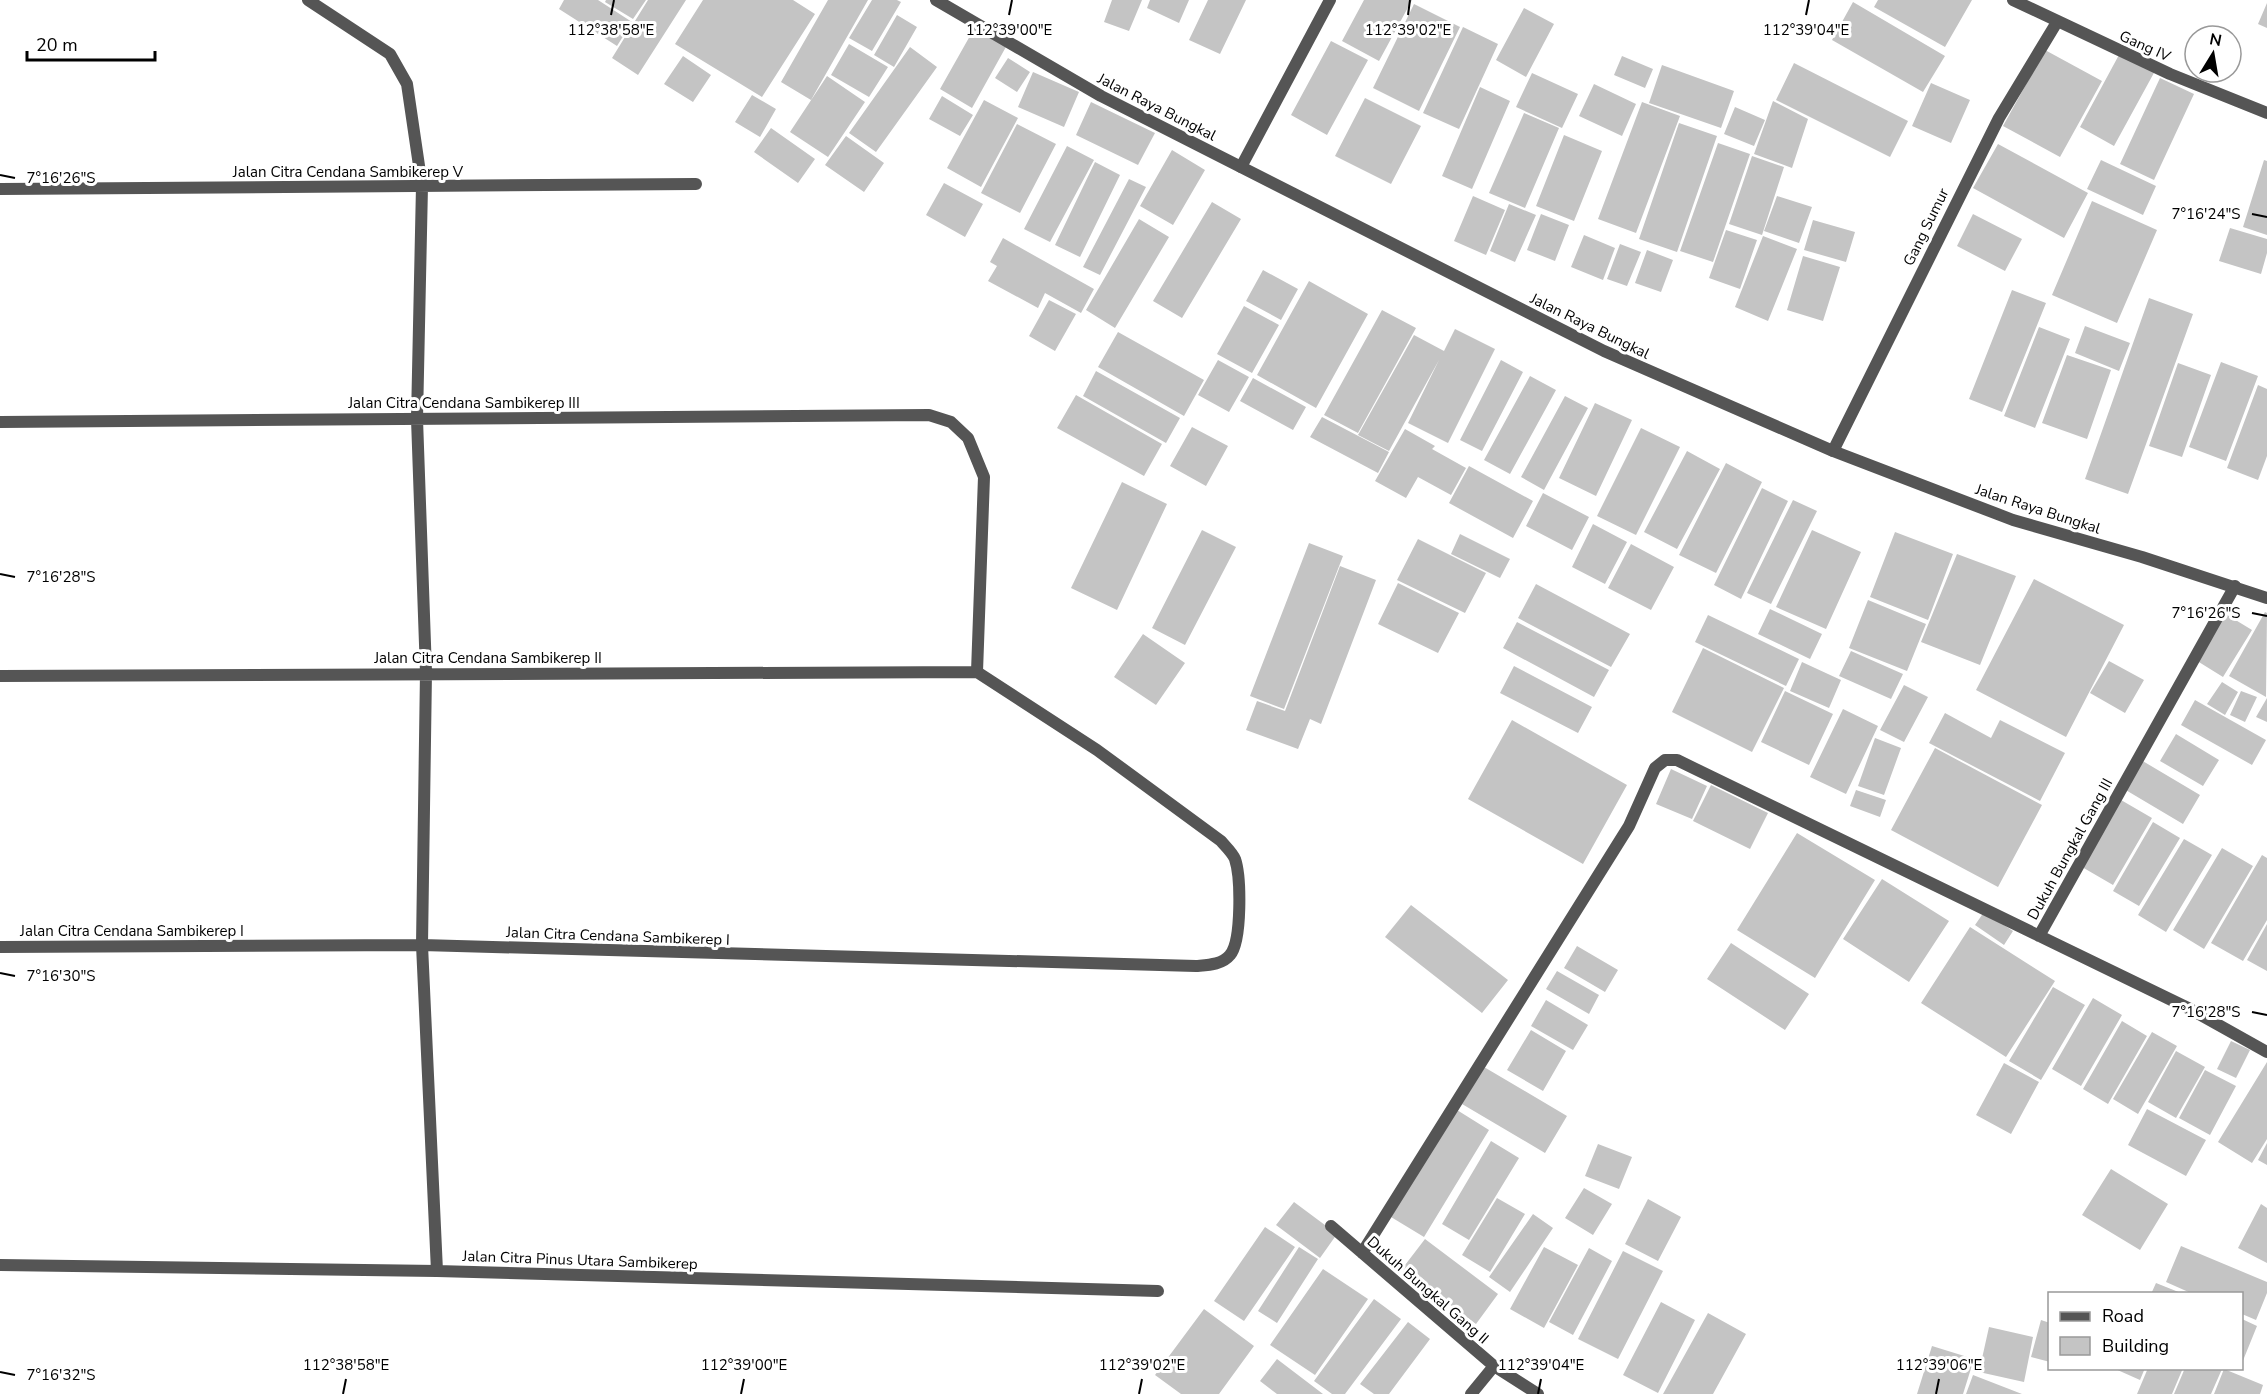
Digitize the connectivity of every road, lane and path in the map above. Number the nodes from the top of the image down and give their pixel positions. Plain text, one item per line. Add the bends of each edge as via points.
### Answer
1 (308, 0) edge
2 (936, 0) edge
3 (1329, 0) edge
4 (2013, 0) edge
5 (2057, 22) junction
6 (2267, 113) edge
7 (1241, 168) junction
8 (696, 184) dead end
9 (422, 186) junction
10 (0, 189) edge
11 (417, 419) junction
12 (0, 422) edge
13 (1833, 451) junction
14 (2235, 586) junction
15 (2267, 597) edge
16 (426, 672) junction
17 (977, 672) junction
18 (0, 676) edge
19 (2039, 936) junction
20 (422, 945) junction
21 (0, 947) edge
22 (2267, 1052) edge
23 (1331, 1226) dead end
24 (1362, 1253) junction
25 (0, 1265) edge
26 (437, 1271) junction
27 (1158, 1291) dead end
28 (1494, 1366) junction
29 (1471, 1394) edge
30 (1538, 1394) edge

1 - 9 street via 390,54 407,84
2 - 7 street, Jalan Raya Bungkal via 1101,96
3 - 7 street
4 - 5 street, Gang IV
5 - 6 street, Gang IV
5 - 13 street, Gang Sumur via 1994,127
7 - 13 street, Jalan Raya Bungkal via 1604,351
8 - 9 street, Jalan Citra Cendana Sambikerep V
9 - 10 street, Jalan Citra Cendana Sambikerep V
9 - 11 street
11 - 12 street, Jalan Citra Cendana Sambikerep III
11 - 16 street
11 - 17 street, Jalan Citra Cendana Sambikerep III via 929,415 951,422 969,438 984,477
13 - 14 street, Jalan Raya Bungkal via 2013,520
14 - 15 street, Jalan Raya Bungkal
14 - 19 street, Dukuh Bungkal Gang III
16 - 17 street, Jalan Citra Cendana Sambikerep II
16 - 18 street, Jalan Citra Cendana Sambikerep II
16 - 20 street
17 - 20 street, Jalan Citra Cendana Sambikerep I via 1097,750 1221,841 1234,857 1240,880 1238,932 1232,953 1224,960 1196,966
19 - 22 street, Dukuh Bungkal Gang III
19 - 24 street via 1677,760 1665,760 1655,768 1629,826
20 - 21 street, Jalan Citra Cendana Sambikerep I
20 - 26 street
23 - 24 street, Dukuh Bungkal Gang II
24 - 28 street, Dukuh Bungkal Gang II
25 - 26 street, Jalan Citra Pinus Utara Sambikerep
26 - 27 street, Jalan Citra Pinus Utara Sambikerep
28 - 29 street
28 - 30 street, Dukuh Bungkal Gang II

